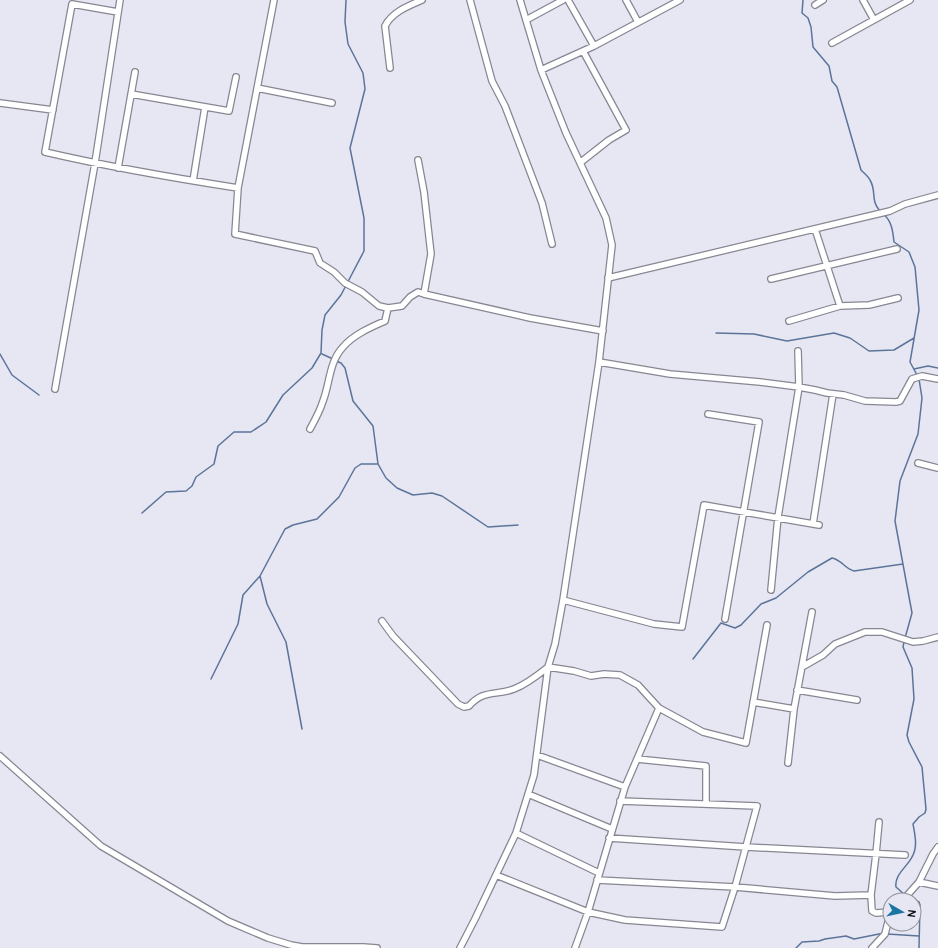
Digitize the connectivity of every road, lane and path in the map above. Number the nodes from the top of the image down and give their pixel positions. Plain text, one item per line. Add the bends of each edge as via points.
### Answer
1 (120, 0) edge
2 (274, 0) edge
3 (422, 0) edge
4 (470, 0) edge
5 (520, 0) edge
6 (563, 0) edge
7 (568, 0) edge
8 (626, 0) edge
9 (680, 0) edge
10 (823, 0) edge
11 (864, 0) edge
12 (909, 0) edge
13 (814, 5) dead end
14 (118, 12) junction
15 (526, 20) junction
16 (874, 20) junction
17 (638, 22) junction
18 (832, 44) dead end
19 (594, 46) junction
20 (583, 51) junction
21 (390, 68) dead end
22 (541, 70) junction
23 (135, 72) dead end
24 (236, 77) dead end
25 (257, 88) junction
26 (131, 94) junction
27 (0, 103) edge
28 (332, 103) dead end
29 (205, 107) junction
30 (53, 110) junction
31 (418, 160) dead end
32 (581, 162) junction
33 (94, 163) junction
34 (118, 168) junction
35 (193, 181) junction
36 (238, 188) junction
37 (938, 196) edge
38 (814, 229) junction
39 (552, 244) dead end
40 (897, 249) dead end
41 (827, 267) junction
42 (608, 278) junction
43 (771, 279) dead end
44 (424, 294) junction
45 (898, 298) dead end
46 (840, 306) junction
47 (388, 308) junction
48 (789, 321) dead end
49 (603, 331) junction
50 (798, 351) dead end
51 (599, 362) junction
52 (938, 379) edge
53 (798, 387) junction
54 (55, 388) dead end
55 (833, 394) junction
56 (708, 414) dead end
57 (310, 429) dead end
58 (918, 463) dead end
59 (938, 468) edge
60 (743, 511) junction
61 (778, 517) junction
62 (813, 524) junction
63 (819, 525) dead end
64 (771, 590) dead end
65 (563, 600) junction
66 (812, 612) dead end
67 (725, 619) dead end
68 (382, 621) dead end
69 (767, 625) dead end
70 (938, 637) edge
71 (548, 667) junction
72 (802, 667) junction
73 (797, 690) junction
74 (857, 700) dead end
75 (753, 702) junction
76 (660, 708) junction
77 (794, 709) junction
78 (537, 755) junction
79 (0, 756) edge
80 (637, 759) junction
81 (788, 763) dead end
82 (625, 787) junction
83 (528, 794) junction
84 (620, 801) junction
85 (706, 804) junction
86 (879, 822) dead end
87 (612, 829) junction
88 (516, 833) junction
89 (609, 838) junction
90 (746, 847) junction
91 (938, 847) edge
92 (876, 854) junction
93 (905, 855) dead end
94 (599, 873) junction
95 (496, 875) junction
96 (596, 880) junction
97 (919, 882) junction
98 (938, 886) edge
99 (735, 887) junction
100 (910, 892) edge
101 (870, 895) junction
102 (588, 912) junction
103 (882, 913) edge
104 (885, 932) edge
105 (377, 948) edge
106 (460, 948) edge
107 (575, 948) edge
108 (872, 948) edge

1 - 14 street
2 - 25 street
3 - 21 street via 396,13 385,26
4 - 39 street via 492,81 505,106 542,203
5 - 15 street
6 - 15 street
7 - 19 street
8 - 17 street
9 - 17 street
10 - 13 street
11 - 16 street
12 - 16 street
14 - 30 street via 72,4
14 - 33 street
15 - 22 street
16 - 18 street
17 - 19 street
19 - 20 street
20 - 22 street
20 - 32 street via 626,130
22 - 32 street via 566,133
23 - 26 street
24 - 29 street via 229,111
25 - 28 street
25 - 36 street
26 - 29 street
26 - 34 street
27 - 30 street
29 - 35 street
30 - 33 street via 45,152
31 - 44 street via 431,254
32 - 42 street via 606,218 612,245
33 - 34 street
33 - 54 street
34 - 35 street
35 - 36 street
36 - 47 street via 235,234 315,250 320,263 345,283 362,292 379,306
37 - 38 street via 905,204 890,211
38 - 41 street
38 - 42 street
40 - 41 street
41 - 43 street
41 - 46 street
42 - 49 street
44 - 47 street via 418,292 402,306
44 - 49 street via 530,318
45 - 46 street via 869,305
46 - 48 street
47 - 57 street via 385,321 344,345 337,354 324,400
49 - 51 street
50 - 53 street
51 - 53 street via 670,374
51 - 65 street
52 - 55 street via 922,376 912,379 900,401 896,402 865,401
53 - 55 street
53 - 61 street
55 - 62 street
56 - 60 street via 759,422
58 - 59 street
60 - 61 street
60 - 65 street via 704,505 682,627 654,624
60 - 67 street
61 - 62 street
61 - 64 street
62 - 63 street
65 - 71 street
66 - 72 street
68 - 71 street via 393,636 458,704 464,707 482,695 514,689
69 - 75 street
70 - 72 street via 913,642 882,632 865,632 835,644 823,656
71 - 76 street via 591,676 620,675 638,685
71 - 78 street
72 - 73 street
73 - 74 street
73 - 77 street
75 - 76 street via 746,743 703,732
75 - 77 street
76 - 80 street
77 - 81 street
78 - 82 street
78 - 83 street
79 - 105 street via 101,846 228,921 268,938 302,947
80 - 82 street
80 - 85 street via 706,766
82 - 84 street
83 - 87 street
83 - 88 street
84 - 85 street
84 - 87 street
85 - 90 street via 757,806
86 - 92 street
87 - 89 street
88 - 94 street
88 - 95 street
89 - 90 street
89 - 94 street
90 - 92 street
90 - 99 street
91 - 97 street
92 - 93 street
92 - 101 street
94 - 96 street
95 - 102 street
95 - 106 street
96 - 99 street
96 - 102 street
97 - 98 street
97 - 100 street
99 - 101 street via 835,896
99 - 102 street via 722,927 625,920
101 - 103 street via 872,911
102 - 107 street
104 - 108 street

